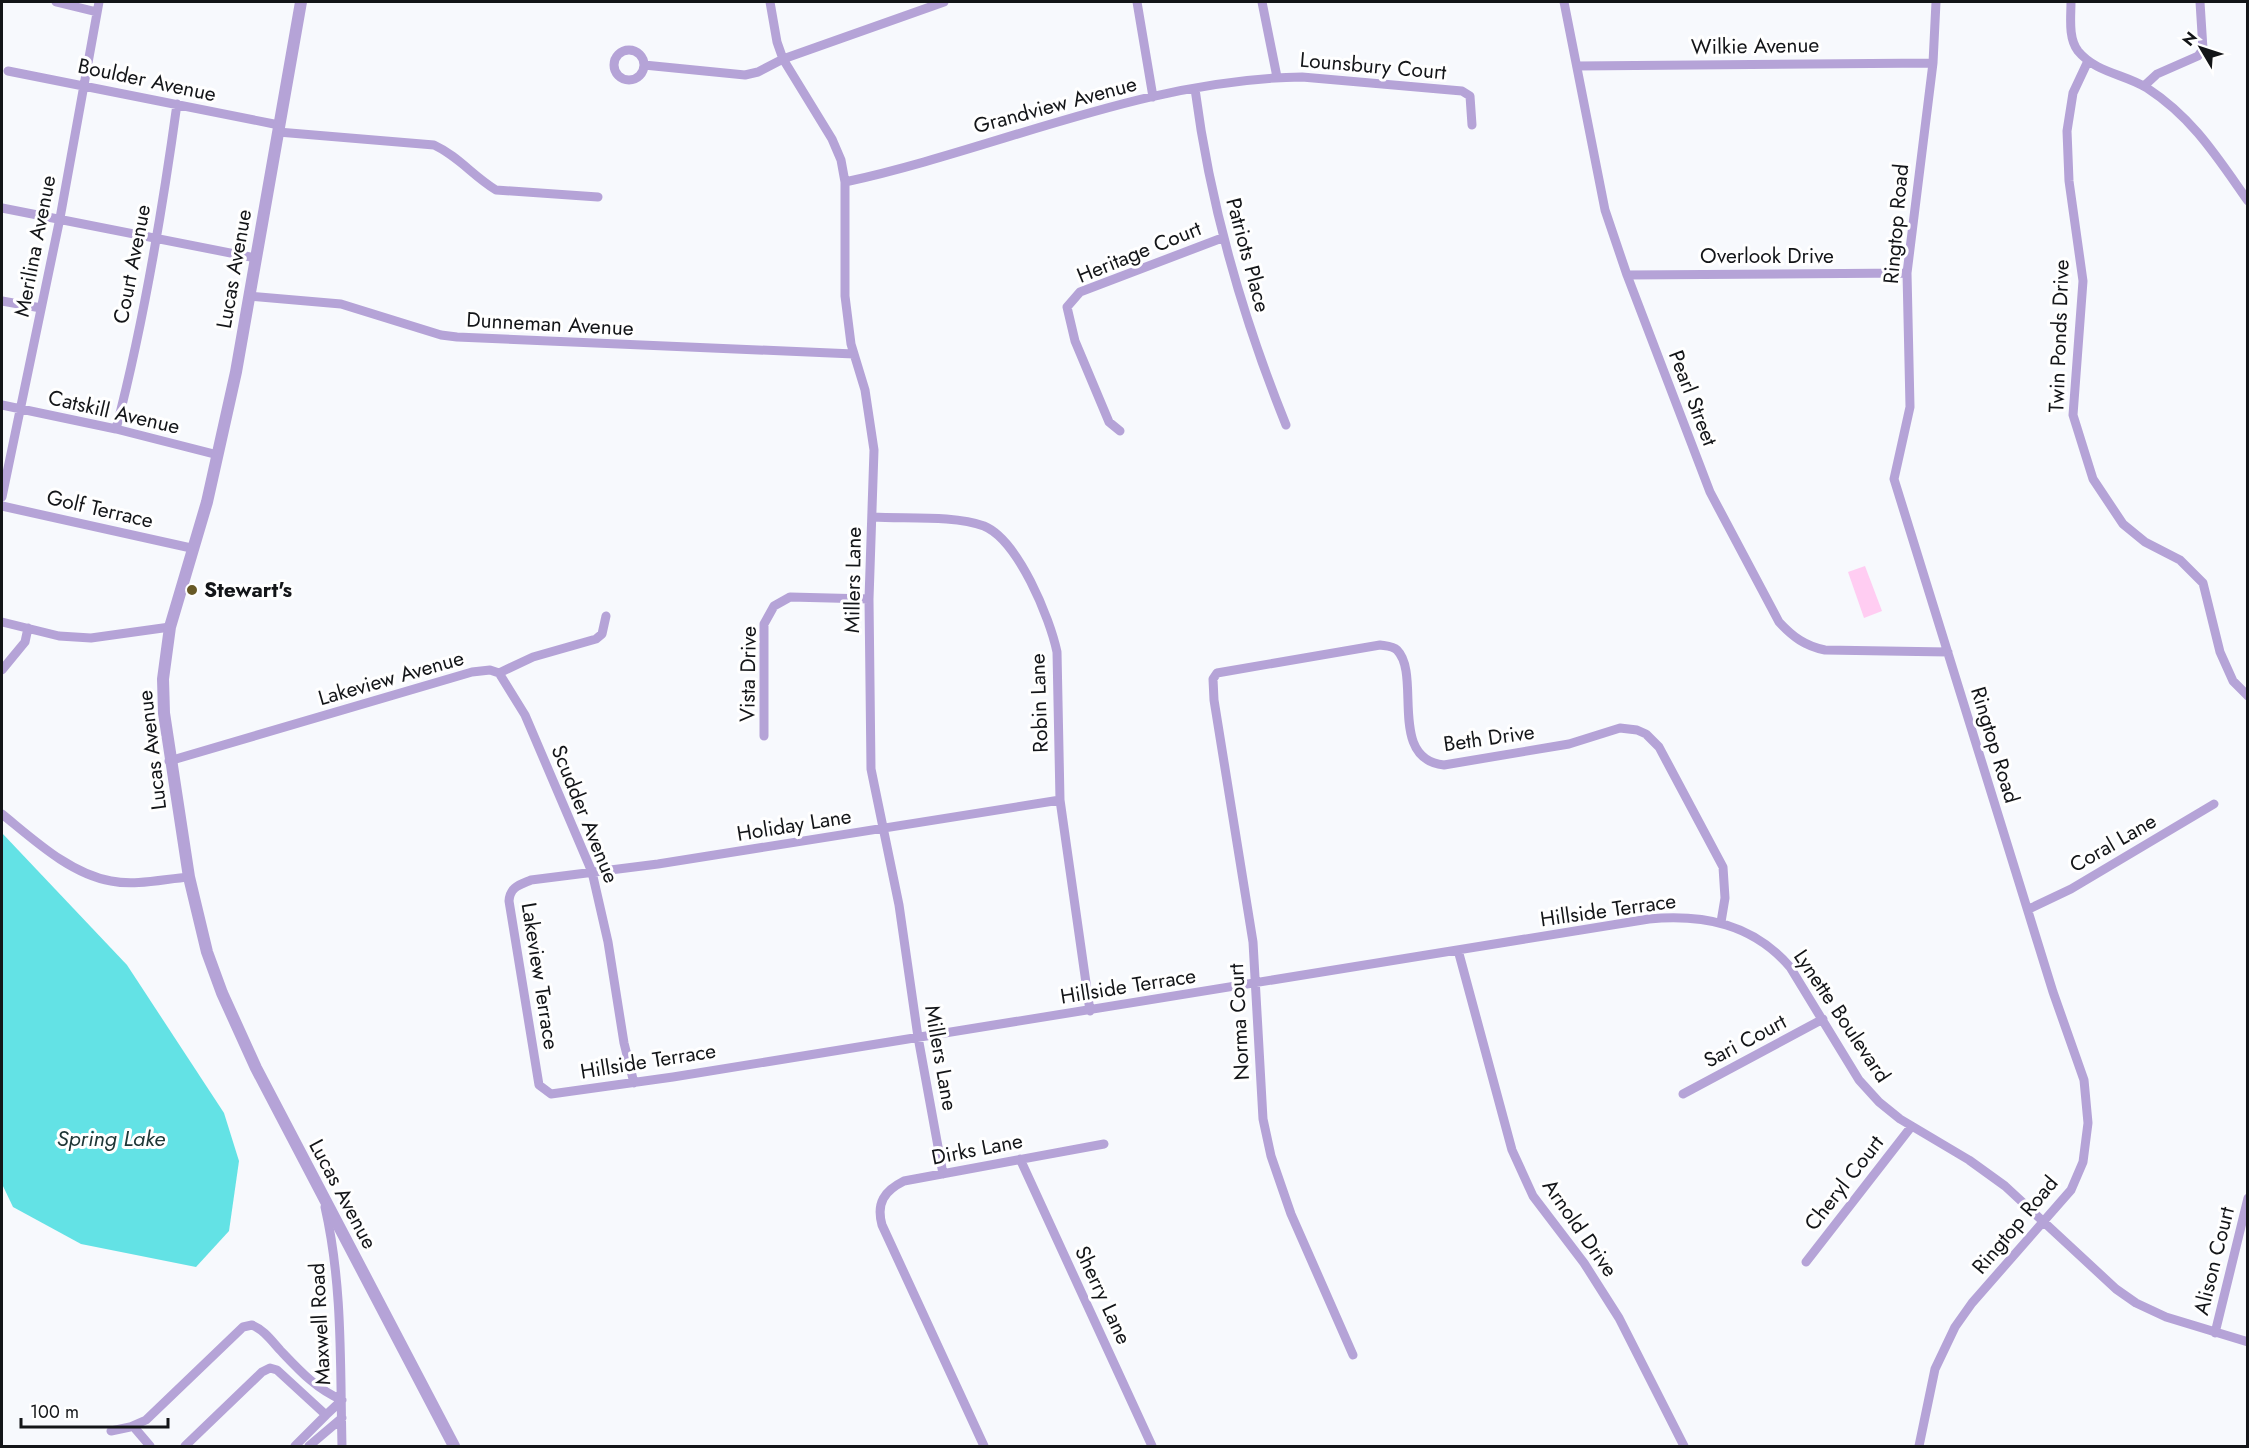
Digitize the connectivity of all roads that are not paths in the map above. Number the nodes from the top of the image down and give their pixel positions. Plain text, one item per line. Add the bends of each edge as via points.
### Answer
1 (56, 2) edge
2 (99, 2) edge
3 (301, 2) edge
4 (770, 2) edge
5 (944, 2) edge
6 (1137, 2) edge
7 (1262, 2) edge
8 (1564, 2) edge
9 (1936, 2) edge
10 (2071, 2) edge
11 (2200, 2) edge
12 (97, 12) junction
13 (783, 59) junction
14 (2088, 61) junction
15 (1933, 63) junction
16 (644, 65) dead end
17 (1577, 66) junction
18 (8, 71) dead end
19 (1277, 77) junction
20 (84, 85) junction
21 (2144, 86) junction
22 (1195, 89) junction
23 (1153, 97) junction
24 (177, 104) junction
25 (1472, 125) dead end
26 (278, 128) junction
27 (845, 182) junction
28 (598, 197) dead end
29 (2247, 201) edge
30 (2, 208) edge
31 (60, 218) junction
32 (157, 238) junction
33 (1222, 238) junction
34 (256, 258) junction
35 (1907, 273) junction
36 (1627, 275) junction
37 (249, 296) junction
38 (2, 301) edge
39 (41, 308) junction
40 (854, 354) junction
41 (2, 405) edge
42 (20, 409) junction
43 (1286, 425) dead end
44 (116, 429) junction
45 (1120, 431) dead end
46 (218, 455) junction
47 (2, 497) edge
48 (2, 506) edge
49 (873, 517) junction
50 (191, 548) junction
51 (869, 599) junction
52 (606, 616) dead end
53 (2, 622) edge
54 (170, 627) junction
55 (28, 628) junction
56 (1948, 652) junction
57 (2, 670) edge
58 (499, 672) junction
59 (1217, 673) joint
60 (2247, 696) edge
61 (764, 736) dead end
62 (170, 761) junction
63 (1060, 800) junction
64 (2214, 804) dead end
65 (2, 814) edge
66 (884, 829) junction
67 (592, 872) junction
68 (189, 877) junction
69 (532, 880) joint
70 (2029, 909) junction
71 (1721, 922) junction
72 (1458, 950) junction
73 (1256, 984) junction
74 (1090, 1011) junction
75 (1823, 1019) junction
76 (918, 1037) junction
77 (634, 1083) junction
78 (542, 1089) joint
79 (1683, 1094) dead end
80 (1911, 1127) junction
81 (1104, 1143) dead end
82 (1020, 1159) junction
83 (942, 1174) junction
84 (2247, 1198) edge
85 (323, 1200) junction
86 (2045, 1222) junction
87 (1806, 1262) dead end
88 (2215, 1333) junction
89 (2247, 1342) edge
90 (1353, 1355) dead end
91 (342, 1400) junction
92 (326, 1415) junction
93 (342, 1418) junction
94 (133, 1426) junction
95 (111, 1431) dead end
96 (150, 1446) edge
97 (185, 1446) edge
98 (295, 1446) edge
99 (309, 1446) edge
100 (342, 1446) edge
101 (454, 1446) edge
102 (984, 1446) edge
103 (1152, 1446) edge
104 (1684, 1446) edge
105 (1919, 1446) edge

1 - 12 street
2 - 12 street, Merilina Avenue
3 - 26 street, Lucas Avenue
4 - 13 street, Millers Lane
5 - 13 street
6 - 23 street
7 - 19 street
8 - 17 street, Pearl Street
9 - 15 street, Ringtop Road
10 - 14 street via 2073,41
11 - 21 street via 2203,49 2198,56 2157,74
12 - 20 street, Merilina Avenue
13 - 16 street via 745,75
13 - 27 street, Millers Lane via 832,139
14 - 21 street
14 - 60 street, Twin Ponds Drive via 2073,93 2067,131 2068,181 2083,281 2073,415 2093,479 2117,516 2133,533 2191,568 2203,583 2220,652 2233,681
15 - 17 street, Wilkie Avenue
15 - 35 street, Ringtop Road
17 - 36 street, Pearl Street via 1605,210
18 - 20 street, Boulder Avenue
19 - 22 street, Grandview Avenue
19 - 25 street, Lounsbury Court via 1462,91 1470,96
20 - 24 street, Boulder Avenue
20 - 31 street, Merilina Avenue
21 - 29 street via 2201,133
22 - 23 street, Grandview Avenue
22 - 33 street, Patriots Place
23 - 27 street, Grandview Avenue
24 - 26 street, Boulder Avenue
24 - 32 street, Court Avenue
26 - 28 street, Boulder Avenue via 434,145 450,152 496,189
26 - 34 street, Lucas Avenue
27 - 40 street, Millers Lane via 844,272
30 - 31 street
31 - 32 street
31 - 39 street, Merilina Avenue
32 - 34 street
32 - 44 street, Court Avenue
33 - 43 street, Patriots Place
33 - 45 street, Heritage Court via 1080,292 1067,307 1075,341 1109,422
34 - 37 street, Lucas Avenue
35 - 36 street, Overlook Drive
35 - 56 street, Ringtop Road via 1910,407 1894,478
36 - 56 street, Pearl Street via 1710,492 1779,622 1794,638 1812,648
37 - 40 street, Dunneman Avenue via 340,304 457,337
37 - 46 street, Lucas Avenue
38 - 39 street
39 - 42 street, Merilina Avenue
40 - 49 street, Millers Lane via 866,390 874,450
41 - 42 street, Catskill Avenue
42 - 44 street, Catskill Avenue
42 - 47 street, Merilina Avenue
44 - 46 street, Catskill Avenue
46 - 50 street, Lucas Avenue
48 - 50 street, Golf Terrace
49 - 51 street, Millers Lane
49 - 63 street, Robin Lane via 966,522 991,530 1012,552 1052,628 1057,652
50 - 54 street, Lucas Avenue
51 - 61 street, Vista Drive via 790,597 774,606 764,624
51 - 66 street, Millers Lane via 871,769
52 - 58 street, Lakeview Avenue via 602,634 596,639 533,657
53 - 55 street
54 - 55 street via 91,638 59,636
54 - 62 street, Lucas Avenue via 163,679
55 - 57 street via 25,642
56 - 70 street, Ringtop Road
58 - 62 street, Lakeview Avenue via 472,672
58 - 67 street, Scudder Avenue via 525,715
59 - 71 street, Beth Drive via 1380,645 1394,647 1404,663 1409,717 1419,756 1444,765 1569,744 1620,728 1637,730 1659,747 1719,858 1725,881
59 - 73 street, Norma Court via 1213,679 1214,700 1253,942
62 - 68 street, Lucas Avenue
63 - 66 street, Holiday Lane
63 - 74 street, Robin Lane
64 - 70 street, Coral Lane via 2071,889
65 - 68 street via 66,861 95,877 133,882
66 - 67 street, Holiday Lane
66 - 76 street, Millers Lane
67 - 69 street, Holiday Lane
67 - 77 street, Scudder Avenue
68 - 85 street, Lucas Avenue via 207,952 222,993
69 - 78 street, Lakeview Terrace via 514,887 508,901
70 - 86 street, Ringtop Road via 2081,1068 2088,1109 2083,1161 2071,1190
71 - 72 street, Hillside Terrace via 1679,916 1649,919
71 - 75 street, Lynette Boulevard via 1742,930 1780,955
72 - 73 street, Hillside Terrace
72 - 104 street, Arnold Drive via 1512,1150 1533,1196 1584,1263 1619,1318
73 - 74 street, Hillside Terrace
73 - 90 street, Norma Court via 1263,1119 1271,1156 1291,1214
74 - 76 street, Hillside Terrace
75 - 79 street, Sari Court
75 - 80 street, Lynette Boulevard via 1859,1080
76 - 77 street, Hillside Terrace
76 - 83 street, Millers Lane
77 - 78 street, Hillside Terrace via 550,1094
80 - 86 street, Lynette Boulevard via 1969,1160
80 - 87 street, Cheryl Court
81 - 82 street, Dirks Lane
82 - 83 street, Dirks Lane
82 - 103 street, Sherry Lane
83 - 102 street, Dirks Lane via 892,1187 883,1196 880,1218
84 - 88 street, Alison Court
85 - 91 street, Maxwell Road via 333,1243 340,1307
85 - 101 street, Lucas Avenue
86 - 88 street, Lynette Boulevard via 2131,1299 2166,1317
86 - 105 street, Ringtop Road via 1972,1303 1941,1352
88 - 89 street, Lynette Boulevard
91 - 92 street
91 - 93 street, Maxwell Road
91 - 94 street via 326,1394 305,1378 260,1328 252,1325 236,1333 160,1409
92 - 97 street via 270,1368 261,1372
92 - 98 street
93 - 99 street
93 - 100 street, Maxwell Road
94 - 95 street
94 - 96 street

